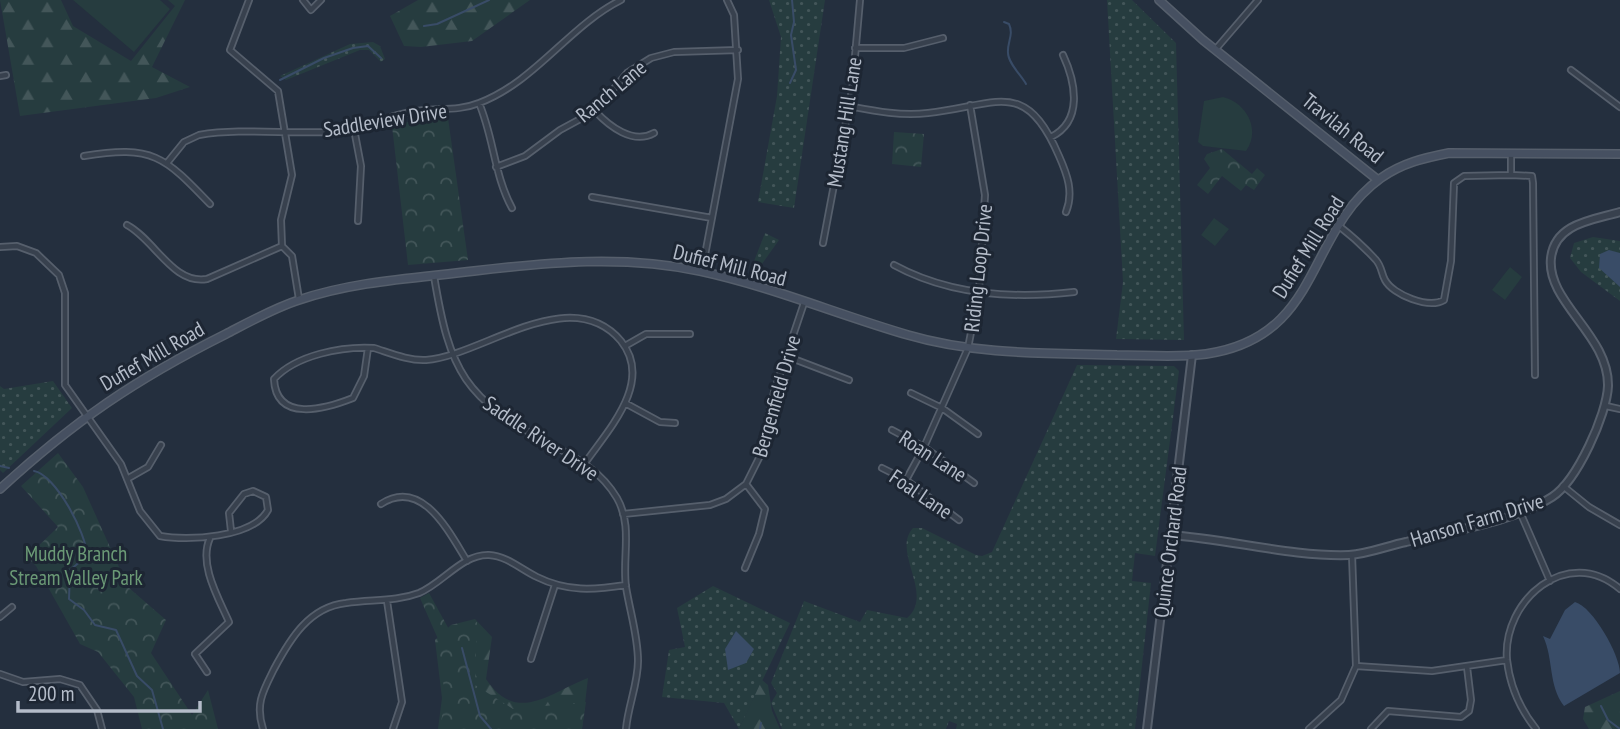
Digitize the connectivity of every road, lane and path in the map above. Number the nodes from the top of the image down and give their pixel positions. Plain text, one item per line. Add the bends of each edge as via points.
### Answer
1 (249, 0) edge
2 (303, 0) edge
3 (321, 0) edge
4 (621, 0) edge
5 (727, 0) edge
6 (860, 0) edge
7 (1159, 0) edge
8 (1258, 0) edge
9 (943, 38) dead end
10 (855, 48) junction
11 (738, 50) junction
12 (1215, 50) junction
13 (1063, 55) dead end
14 (1571, 70) dead end
15 (479, 103) junction
16 (970, 105) junction
17 (848, 106) junction
18 (1620, 107) edge
19 (595, 111) junction
20 (354, 129) junction
21 (287, 133) junction
22 (654, 133) dead end
23 (1051, 137) junction
24 (1511, 153) junction
25 (1620, 154) edge
26 (84, 156) dead end
27 (167, 163) junction
28 (496, 167) junction
29 (1511, 175) junction
30 (1378, 180) junction
31 (592, 197) dead end
32 (210, 204) dead end
33 (512, 208) dead end
34 (1066, 212) dead end
35 (1620, 212) edge
36 (712, 218) junction
37 (358, 221) dead end
38 (127, 225) dead end
39 (1339, 226) junction
40 (823, 243) dead end
41 (282, 246) junction
42 (0, 247) edge
43 (894, 264) dead end
44 (702, 271) junction
45 (434, 276) junction
46 (979, 291) junction
47 (1074, 292) dead end
48 (299, 299) junction
49 (804, 303) junction
50 (690, 334) dead end
51 (625, 346) junction
52 (368, 348) junction
53 (968, 348) junction
54 (451, 354) junction
55 (1192, 355) junction
56 (786, 356) junction
57 (1535, 375) dead end
58 (849, 380) dead end
59 (911, 393) dead end
60 (625, 403) junction
61 (1606, 405) junction
62 (942, 408) junction
63 (1620, 409) edge
64 (85, 415) junction
65 (675, 422) dead end
66 (892, 430) dead end
67 (978, 434) dead end
68 (161, 444) dead end
69 (924, 447) junction
70 (585, 463) junction
71 (882, 468) dead end
72 (127, 479) junction
73 (906, 480) junction
74 (974, 482) dead end
75 (746, 484) junction
76 (1563, 486) junction
77 (0, 488) edge
78 (381, 503) dead end
79 (1520, 511) junction
80 (624, 514) junction
81 (960, 520) dead end
82 (1620, 525) edge
83 (231, 531) junction
84 (1170, 535) junction
85 (210, 538) junction
86 (1352, 554) junction
87 (467, 561) junction
88 (746, 568) dead end
89 (1550, 581) junction
90 (555, 585) junction
91 (626, 585) junction
92 (1620, 589) edge
93 (387, 601) junction
94 (12, 607) dead end
95 (0, 617) edge
96 (531, 659) dead end
97 (1507, 660) junction
98 (1356, 666) junction
99 (1467, 667) junction
100 (207, 672) dead end
101 (0, 674) edge
102 (1534, 727) edge
103 (102, 729) edge
104 (263, 729) edge
105 (393, 729) edge
106 (626, 729) edge
107 (1147, 729) edge
108 (1309, 729) edge
109 (1371, 729) edge
110 (1527, 729) edge

1 - 21 street via 230,50 278,91
2 - 3 street via 311,10
4 - 15 street, Saddleview Drive via 590,18 534,68
5 - 11 street via 734,15
6 - 10 street, Mustang Hill Lane
7 - 12 main road, Travilah Road
8 - 12 street
9 - 10 street via 904,48
10 - 17 street, Mustang Hill Lane
11 - 19 street, Ranch Lane via 674,52 651,58 627,73
11 - 36 street via 736,99
12 - 30 main road, Travilah Road
13 - 23 street via 1072,72 1073,116 1062,132
14 - 18 street
15 - 20 street, Saddleview Drive via 411,112
15 - 28 street
16 - 17 street via 905,115
16 - 23 street via 1015,102 1042,120
16 - 46 street, Riding Loop Drive via 985,195
17 - 40 street, Mustang Hill Lane
19 - 22 street via 614,129 640,137
19 - 28 street, Ranch Lane via 526,156
20 - 21 street, Saddleview Drive
20 - 37 street via 361,166
21 - 27 street, Saddleview Drive via 200,135 184,142
21 - 41 street via 292,175 281,220
23 - 34 street via 1070,190
24 - 25 main road, Travilah Road
24 - 29 street
24 - 30 main road, Travilah Road via 1448,153 1424,158
26 - 27 street via 132,151
27 - 32 street
28 - 33 street via 500,187
29 - 39 street via 1464,176 1454,183 1451,261 1444,300 1439,303 1420,301 1396,290 1385,281 1379,264
29 - 57 street via 1532,176 1533,183
30 - 39 main road, Dufief Mill Road
31 - 36 street
35 - 61 street, Hanson Farm Drive via 1569,227 1551,257 1554,280 1604,360
36 - 44 street
38 - 41 street via 139,231 184,278 195,281
39 - 55 main road, Dufief Mill Road via 1304,293 1283,317 1252,340 1228,350
41 - 48 street via 292,256
42 - 64 street via 17,246 36,253 59,275 65,293 65,385
43 - 46 street via 940,286
44 - 45 main road, Dufief Mill Road via 588,260
44 - 49 main road, Dufief Mill Road
45 - 48 main road, Dufief Mill Road
45 - 54 street, Saddle River Drive
46 - 47 street via 1036,296
46 - 53 street, Riding Loop Drive
48 - 64 main road, Dufief Mill Road via 157,369
49 - 53 main road, Dufief Mill Road via 911,336
49 - 56 street, Bergenfield Drive
50 - 51 street via 646,334
51 - 54 street via 596,323 557,320 519,327
51 - 60 street via 633,377
52 - 52 street via 335,351 292,365 274,379 274,390 285,405 306,411 353,398
52 - 54 street via 423,360
53 - 55 main road, Dufief Mill Road
53 - 62 street, Riding Loop Drive
54 - 70 street, Saddle River Drive via 470,387 494,412
55 - 84 street, Quince Orchard Road
56 - 58 street
56 - 75 street, Bergenfield Drive via 760,456
59 - 62 street
60 - 65 street via 660,422
60 - 70 street
61 - 63 street
61 - 76 street, Hanson Farm Drive
62 - 67 street
62 - 69 street, Riding Loop Drive
64 - 72 street
64 - 77 main road, Dufief Mill Road
66 - 69 street, Roan Lane
68 - 72 street via 148,467
69 - 73 street, Riding Loop Drive
69 - 74 street, Roan Lane
70 - 80 street, Saddle River Drive via 607,484
71 - 73 street, Foal Lane
72 - 85 street via 140,511 160,536
73 - 81 street, Foal Lane
75 - 80 street, Bergenfield Drive via 710,505
75 - 88 street via 765,509
76 - 79 street, Hanson Farm Drive
76 - 82 street
78 - 87 street via 402,496 427,505
79 - 86 street, Hanson Farm Drive
79 - 89 street
80 - 91 street, Saddle River Drive
83 - 83 street via 264,517 266,497 253,491 244,494 229,513
83 - 85 street
84 - 86 street, Hanson Farm Drive
84 - 107 street, Quince Orchard Road
85 - 100 street via 206,547 210,575 229,622 195,654
86 - 98 street
87 - 90 street via 496,556
87 - 93 street via 423,591
89 - 92 street via 1591,571
89 - 97 street via 1525,601 1515,616
90 - 91 street via 595,590
90 - 96 street
91 - 106 street, Saddle River Drive via 638,662
93 - 104 street via 343,603 306,620 260,697
93 - 105 street via 401,702
94 - 95 street
97 - 99 street
97 - 102 street via 1516,699
98 - 99 street via 1432,671
98 - 108 street via 1341,700
99 - 109 street via 1471,701 1469,711 1461,717 1388,711
101 - 103 street via 23,682 60,679 80,685 97,710
102 - 110 street

